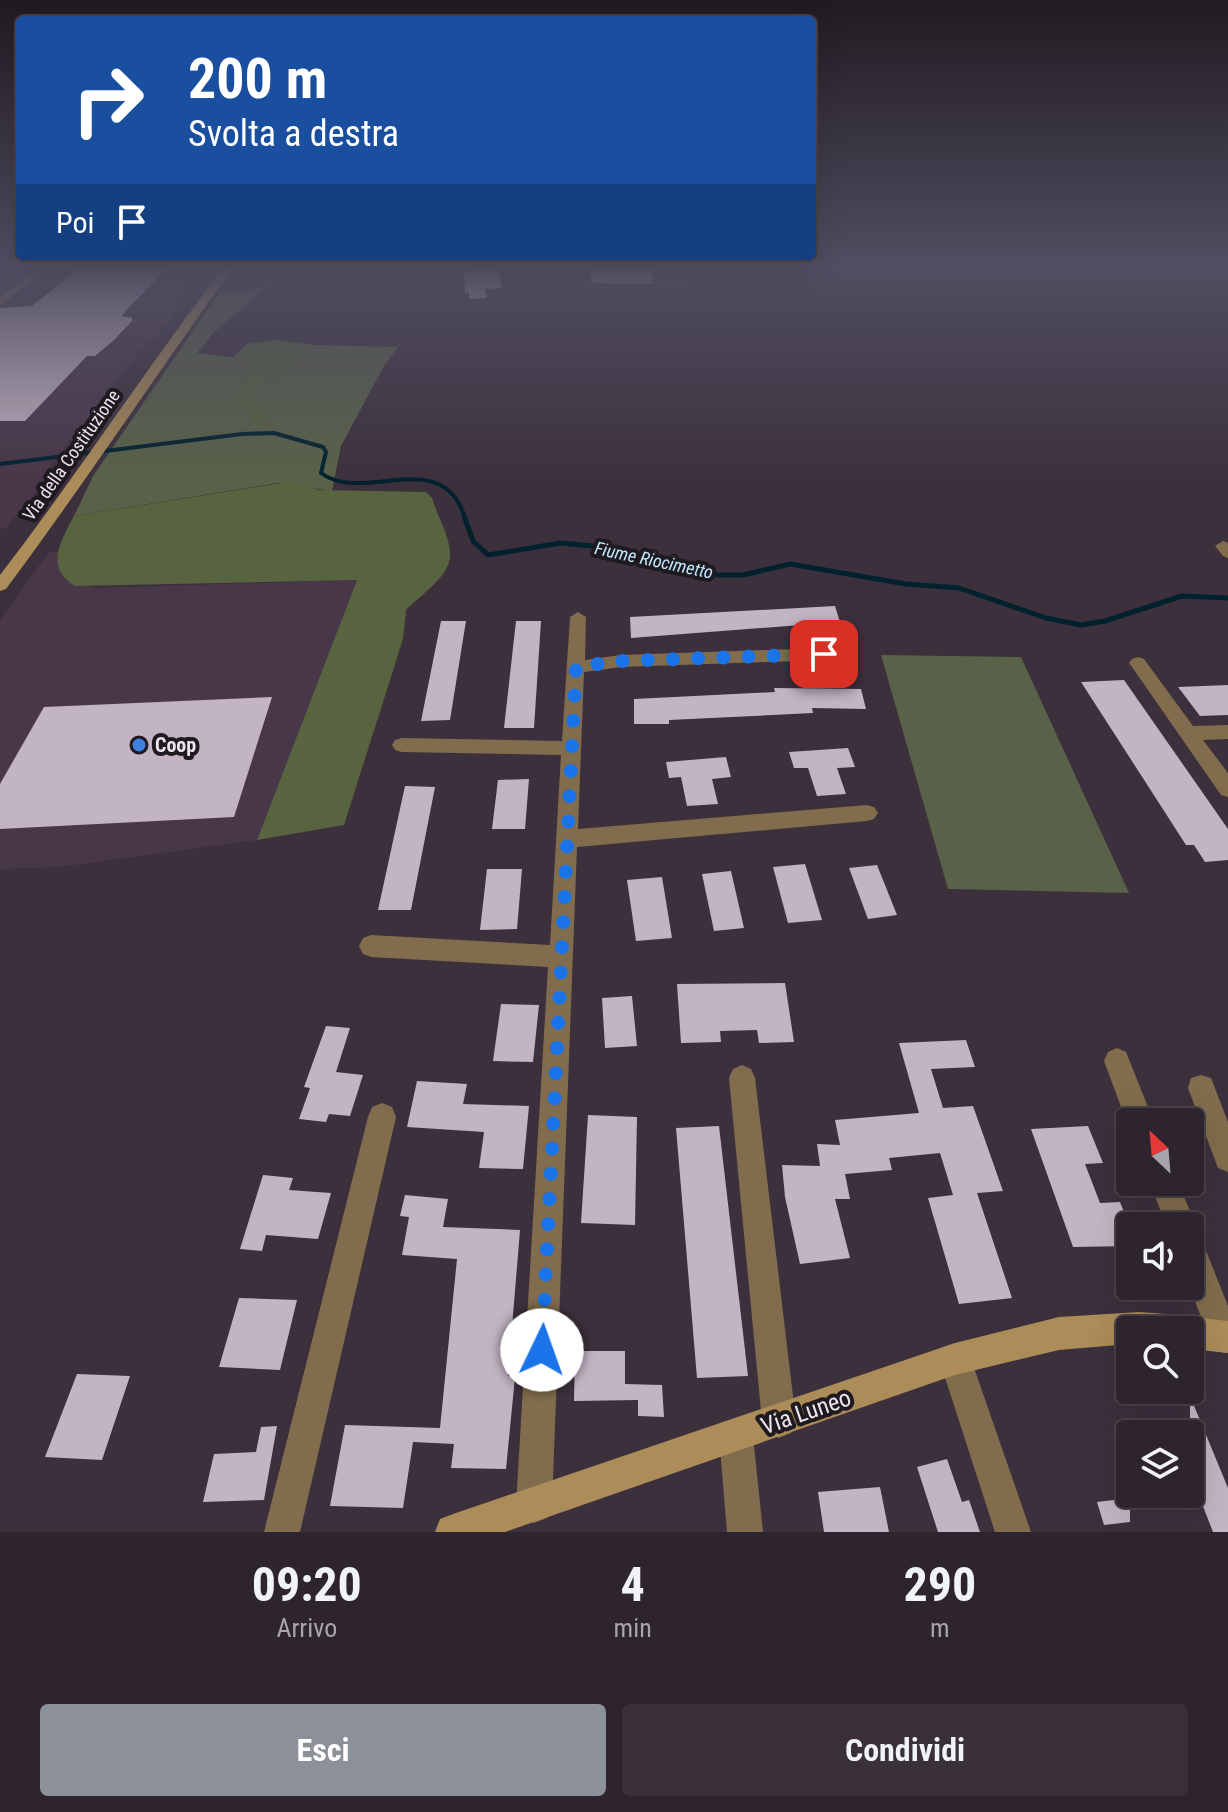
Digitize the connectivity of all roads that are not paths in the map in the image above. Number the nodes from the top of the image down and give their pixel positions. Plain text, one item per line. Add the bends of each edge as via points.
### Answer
1 (174, 339) edge
2 (0, 586) edge
3 (578, 617) dead end
4 (824, 654) dead end
5 (1138, 663) dead end
6 (576, 667) junction
7 (1228, 732) edge
8 (1188, 733) junction
9 (402, 745) dead end
10 (573, 748) junction
11 (1228, 789) edge
12 (867, 813) dead end
13 (568, 839) junction
14 (371, 946) dead end
15 (563, 957) junction
16 (1117, 1061) dead end
17 (742, 1078) dead end
18 (1201, 1088) dead end
19 (1135, 1108) edge
20 (382, 1117) dead end
21 (1228, 1158) edge
22 (1204, 1283) edge
23 (1116, 1327) edge
24 (1204, 1335) edge
25 (1226, 1337) edge
26 (955, 1359) junction
27 (779, 1421) junction
28 (736, 1436) junction
29 (514, 1517) edge
30 (282, 1532) edge
31 (453, 1532) edge
32 (745, 1532) edge
33 (1013, 1532) edge

1 - 2 main road, Via della Costituzione
3 - 6 street
4 - 6 street
5 - 8 street
6 - 10 street
7 - 8 street
8 - 11 street
9 - 10 street
10 - 13 street
12 - 13 street
13 - 15 street
14 - 15 street
15 - 29 street
16 - 19 street
17 - 27 street
18 - 21 street
20 - 30 street
22 - 25 street
23 - 26 main road, Via Luneo via 1070,1331
24 - 25 main road
26 - 27 main road, Via Luneo
26 - 33 street
27 - 28 main road, Via Luneo
28 - 29 main road, Via Luneo
28 - 32 street
29 - 31 main road, Via Luneo

